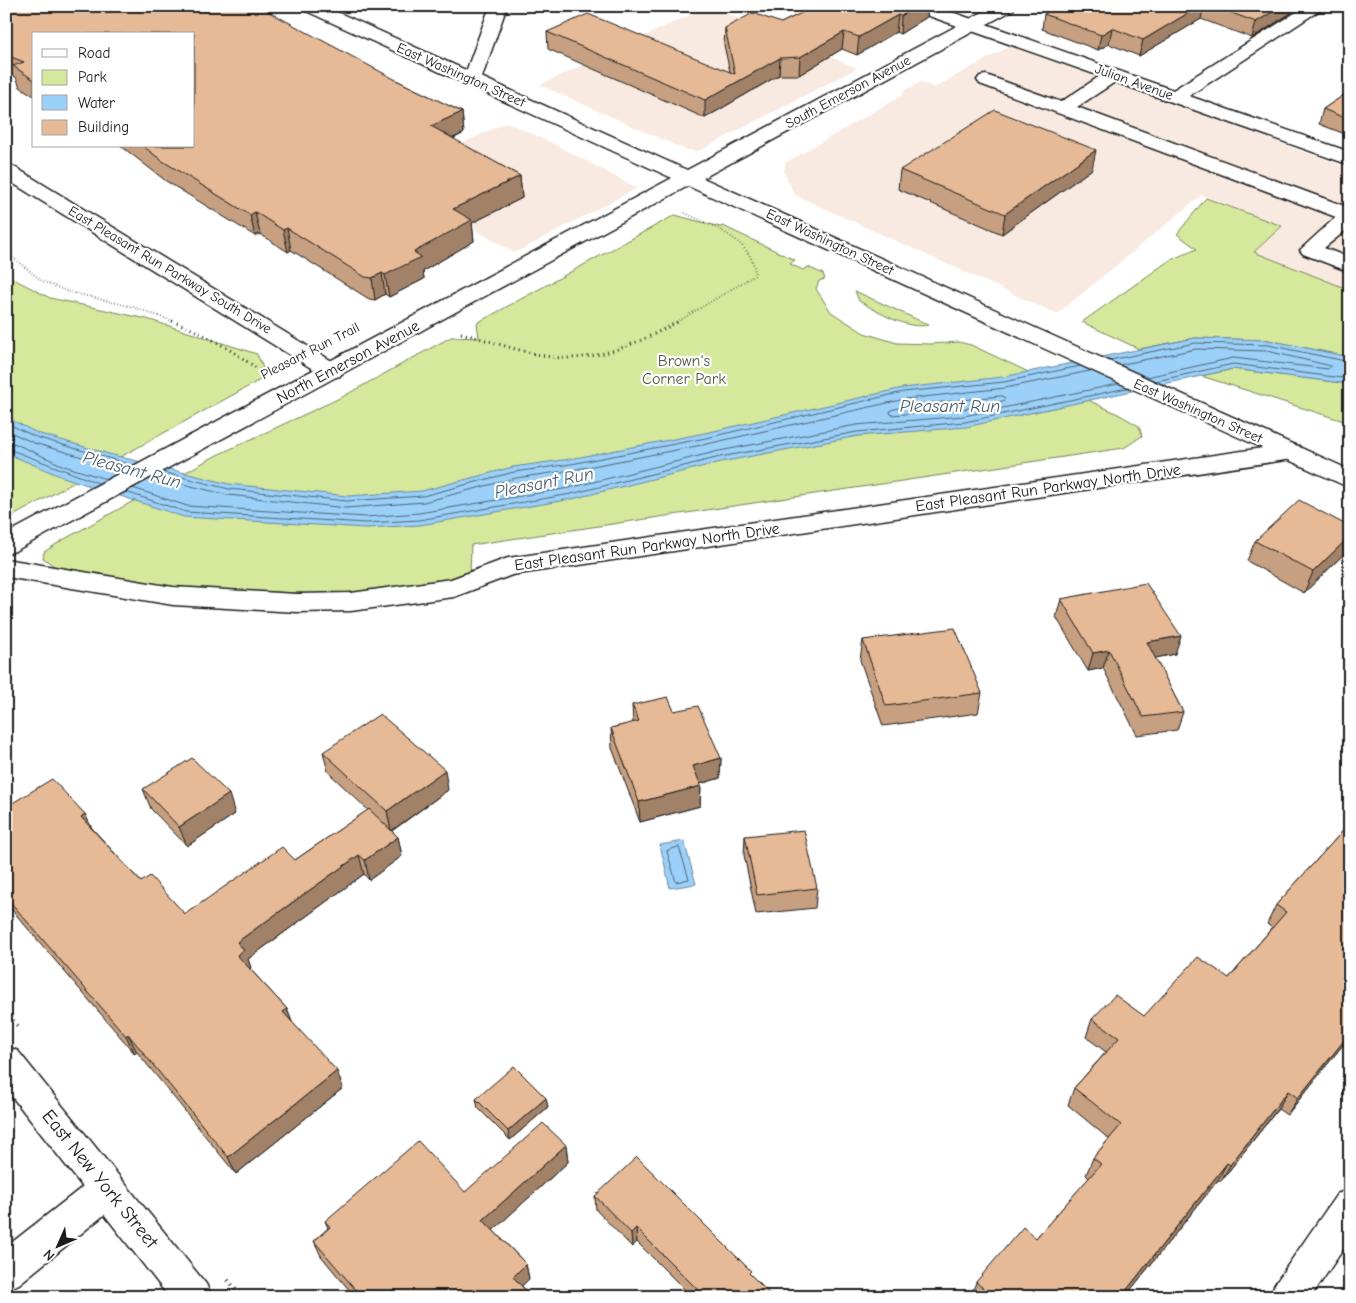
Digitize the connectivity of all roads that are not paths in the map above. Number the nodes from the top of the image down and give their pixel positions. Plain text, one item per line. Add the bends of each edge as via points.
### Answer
1 (310, 6) edge
2 (499, 6) edge
3 (918, 6) edge
4 (1007, 6) edge
5 (1318, 6) edge
6 (972, 25) junction
7 (1114, 75) junction
8 (472, 80) junction
9 (986, 80) dead end
10 (1175, 97) junction
11 (1062, 109) junction
12 (1350, 159) edge
13 (6, 170) edge
14 (688, 177) junction
15 (1349, 216) edge
16 (1350, 266) edge
17 (332, 371) junction
18 (1290, 452) junction
19 (1350, 480) edge
20 (6, 545) edge
21 (6, 568) edge
22 (6, 1062) edge
23 (107, 1190) junction
24 (1350, 1208) edge
25 (6, 1271) edge
26 (193, 1297) edge
27 (1288, 1297) edge

1 - 8 main road, East Washington Street
2 - 8 main road
3 - 6 main road, Julian Avenue
4 - 6 main road, South Emerson Avenue
5 - 10 main road
6 - 7 main road, Julian Avenue
6 - 14 main road, South Emerson Avenue
7 - 10 main road, Julian Avenue
7 - 11 main road
8 - 14 main road, East Washington Street
9 - 11 main road
10 - 12 main road, Julian Avenue
11 - 15 main road
13 - 17 main road, East Pleasant Run Parkway South Drive
14 - 17 main road, North Emerson Avenue
14 - 18 main road, East Washington Street
15 - 16 main road via 1310,250
17 - 20 main road, North Emerson Avenue
18 - 19 main road, East Washington Street
18 - 21 main road, East Pleasant Run Parkway North Drive via 508,567 454,588 370,600 261,603 173,596
22 - 23 main road, East New York Street
23 - 25 main road
23 - 26 main road, East New York Street
24 - 27 main road

